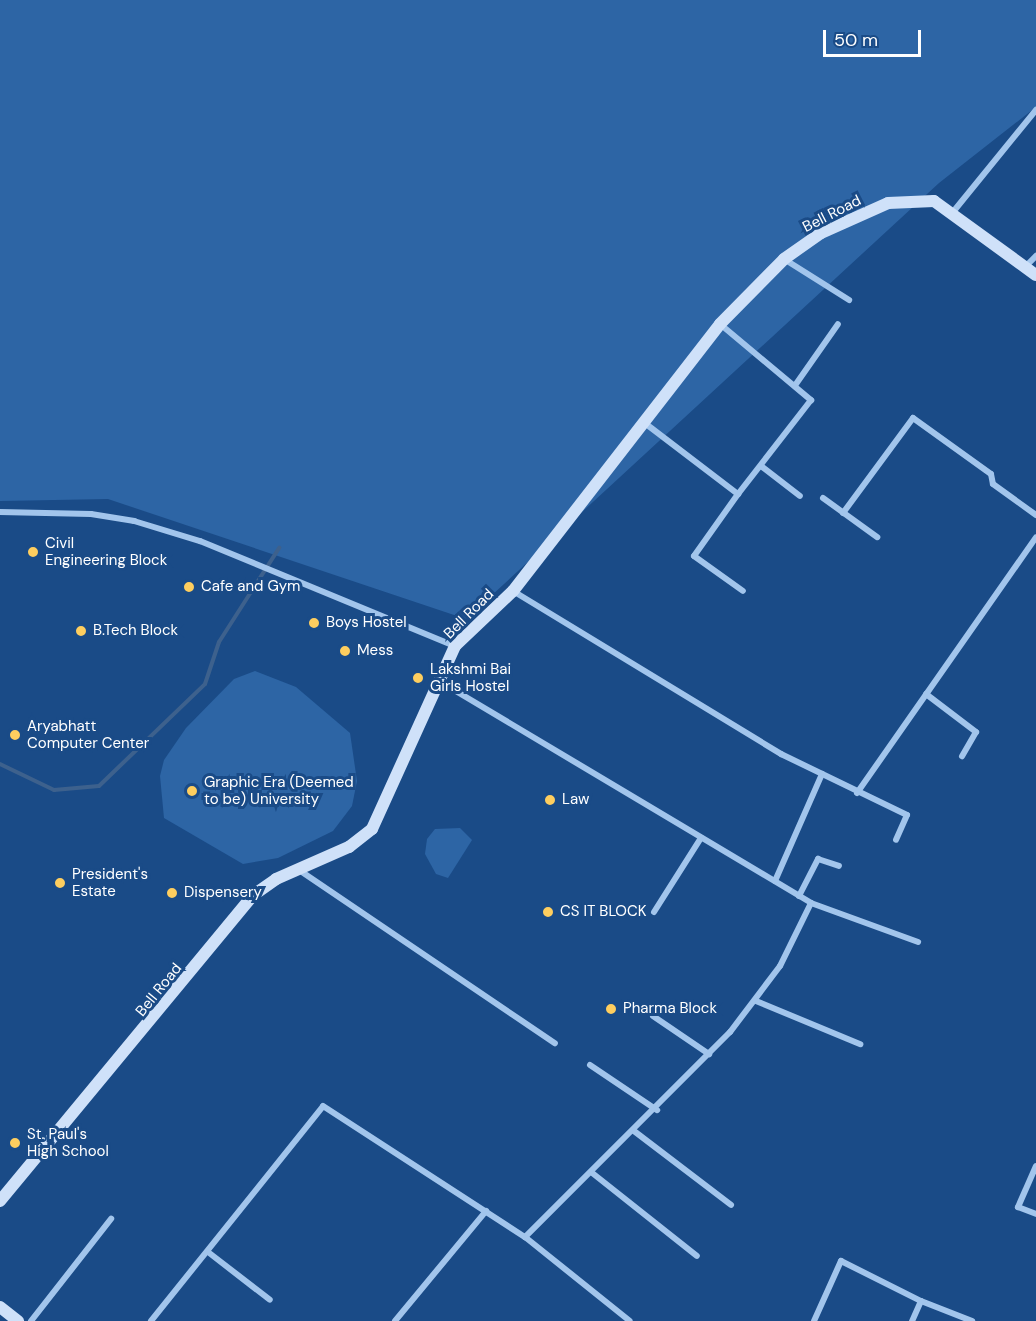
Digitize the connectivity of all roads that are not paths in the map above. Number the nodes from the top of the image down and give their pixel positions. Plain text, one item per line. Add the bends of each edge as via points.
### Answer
1 (1036, 110) edge
2 (953, 212) junction
3 (1036, 256) edge
4 (784, 259) junction
5 (1025, 267) junction
6 (1036, 275) edge
7 (849, 300) dead end
8 (720, 324) junction
9 (838, 324) dead end
10 (796, 384) junction
11 (646, 424) junction
12 (761, 466) junction
13 (738, 494) junction
14 (800, 496) dead end
15 (823, 498) dead end
16 (0, 512) edge
17 (843, 513) junction
18 (1036, 515) edge
19 (877, 537) dead end
20 (1036, 537) edge
21 (513, 591) junction
22 (743, 591) dead end
23 (455, 646) junction
24 (439, 681) junction
25 (926, 694) junction
26 (962, 756) dead end
27 (822, 774) junction
28 (857, 793) junction
29 (701, 838) junction
30 (896, 840) dead end
31 (840, 866) dead end
32 (299, 870) junction
33 (775, 881) junction
34 (799, 896) junction
35 (811, 903) junction
36 (654, 912) dead end
37 (918, 942) dead end
38 (756, 1001) junction
39 (653, 1016) dead end
40 (555, 1043) dead end
41 (860, 1044) dead end
42 (709, 1054) junction
43 (590, 1065) dead end
44 (657, 1110) junction
45 (634, 1131) junction
46 (1036, 1166) edge
47 (591, 1172) junction
48 (0, 1201) edge
49 (731, 1205) dead end
50 (486, 1211) junction
51 (1036, 1214) edge
52 (111, 1219) dead end
53 (525, 1237) junction
54 (208, 1251) junction
55 (697, 1256) dead end
56 (270, 1300) dead end
57 (921, 1301) junction
58 (0, 1307) edge
59 (18, 1321) edge
60 (31, 1321) edge
61 (151, 1321) edge
62 (395, 1321) edge
63 (630, 1321) edge
64 (814, 1321) edge
65 (912, 1321) edge
66 (972, 1321) edge

1 - 2 street
2 - 4 street, Bell Road via 934,201 888,203 821,233
2 - 5 street, Bell Road
3 - 5 street
4 - 7 street
4 - 8 street, Bell Road
5 - 6 street, Bell Road
8 - 10 street
8 - 11 street, Bell Road
9 - 10 street
10 - 12 street via 810,396 810,404
11 - 13 street
11 - 21 street, Bell Road
12 - 13 street
12 - 14 street
13 - 22 street via 694,556
15 - 17 street
16 - 23 street via 117,516 200,541
17 - 18 street via 913,418 991,474 993,484
17 - 19 street
20 - 25 street
21 - 23 street, Bell Road
21 - 27 street via 646,675
23 - 24 street, Bell Road
24 - 29 street
24 - 32 street, Bell Road via 372,829 349,847
25 - 26 street via 976,732
25 - 28 street
27 - 28 street
27 - 33 street
28 - 30 street via 907,815
29 - 33 street
29 - 36 street
31 - 34 street via 818,859
32 - 40 street
32 - 48 street, Bell Road via 276,879 235,915 187,981
33 - 34 street
34 - 35 street
35 - 37 street
35 - 38 street
38 - 41 street
38 - 42 street
39 - 42 street
42 - 44 street
43 - 44 street
44 - 45 street
45 - 47 street
45 - 49 street
46 - 51 street via 1018,1207
47 - 53 street
47 - 55 street
50 - 53 street
50 - 54 street via 323,1106
50 - 62 street
52 - 60 street
53 - 63 street
54 - 56 street
54 - 61 street
57 - 64 street via 841,1261
57 - 65 street
57 - 66 street
58 - 59 street

